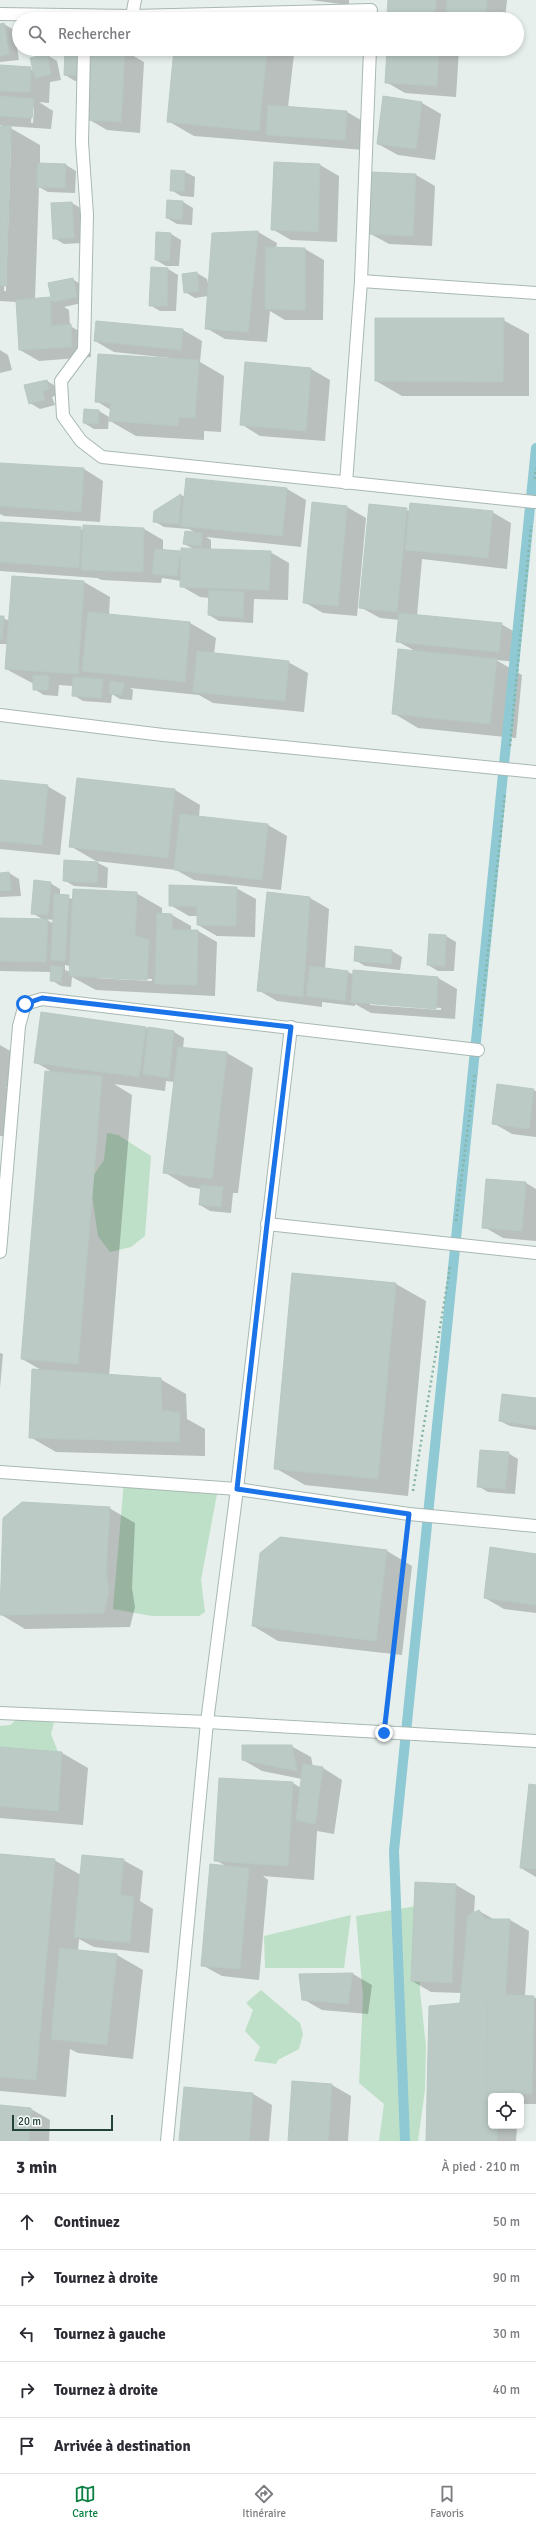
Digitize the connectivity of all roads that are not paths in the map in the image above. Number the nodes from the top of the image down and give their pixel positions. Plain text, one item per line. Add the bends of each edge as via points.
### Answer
1 (135, 0) edge
2 (371, 10) edge
3 (133, 12) edge
4 (291, 12) edge
5 (0, 14) edge
6 (12, 14) edge
7 (84, 56) edge
8 (370, 56) edge
9 (361, 281) junction
10 (536, 293) edge
11 (346, 483) junction
12 (534, 502) road end
13 (0, 715) edge
14 (536, 772) edge
15 (291, 1027) junction
16 (478, 1050) road end
17 (267, 1224) junction
18 (0, 1252) edge
19 (536, 1253) edge
20 (0, 1472) edge
21 (237, 1489) junction
22 (536, 1526) edge
23 (0, 1713) edge
24 (207, 1722) junction
25 (536, 1741) edge
26 (167, 2141) edge

1 - 3 street
2 - 4 street
5 - 6 street
7 - 11 street via 82,142 87,215 84,350 61,381 63,416 81,441 102,456
8 - 9 street
9 - 10 street
9 - 11 street
11 - 12 street
13 - 14 street via 163,735
15 - 16 street
15 - 17 street
15 - 18 street via 42,998 25,1004 19,1026
17 - 19 street
17 - 21 street
20 - 21 street
21 - 22 street via 409,1514
21 - 24 street
23 - 24 street
24 - 25 street
24 - 26 street

